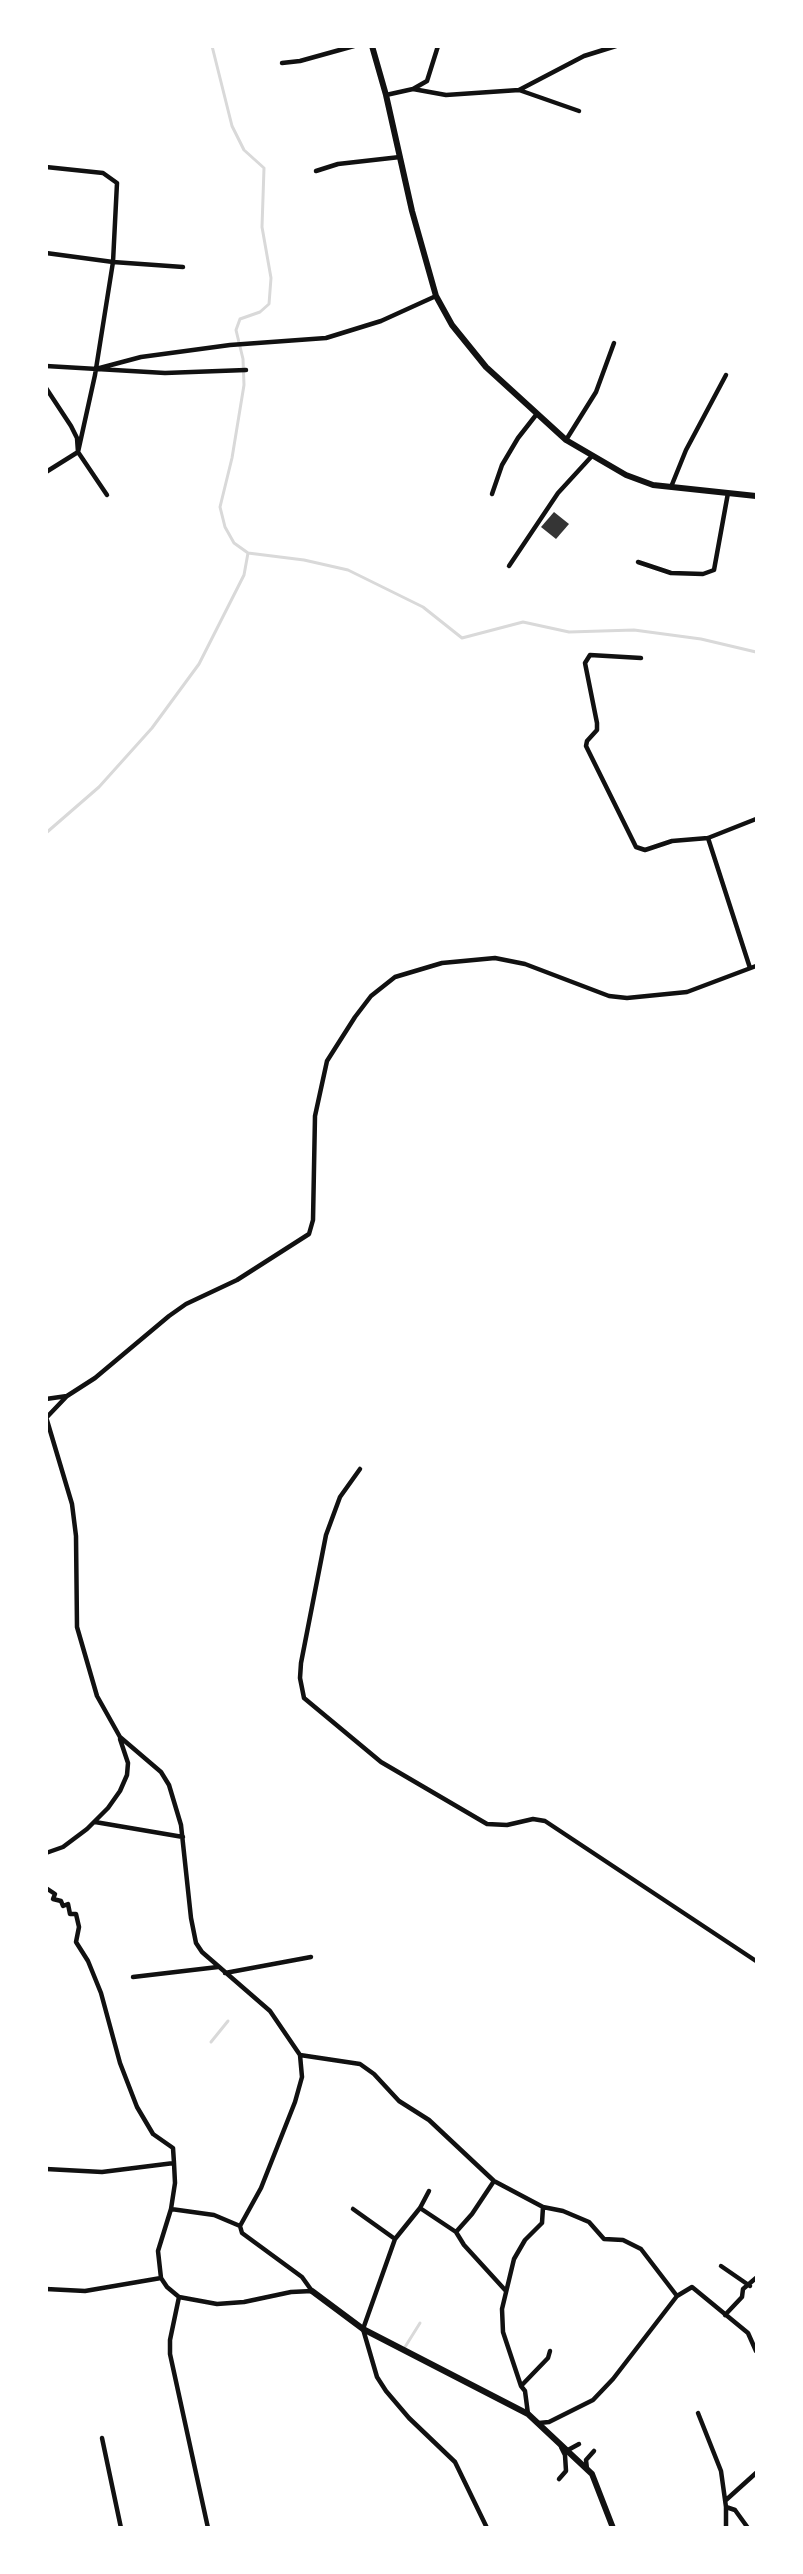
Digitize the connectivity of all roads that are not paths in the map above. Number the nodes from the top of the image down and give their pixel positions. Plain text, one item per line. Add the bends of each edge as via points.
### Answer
1 (354, 46) edge
2 (372, 46) edge
3 (438, 46) edge
4 (616, 46) edge
5 (282, 63) dead end
6 (413, 89) junction
7 (519, 90) junction
8 (386, 95) junction
9 (579, 111) dead end
10 (400, 158) junction
11 (46, 167) edge
12 (316, 171) dead end
13 (46, 253) edge
14 (113, 262) junction
15 (183, 267) dead end
16 (436, 296) junction
17 (614, 343) dead end
18 (46, 366) edge
19 (96, 369) junction
20 (246, 370) dead end
21 (726, 375) dead end
22 (46, 388) edge
23 (536, 415) junction
24 (566, 440) junction
25 (78, 452) junction
26 (591, 457) junction
27 (46, 472) edge
28 (671, 487) junction
29 (728, 493) junction
30 (492, 494) dead end
31 (107, 495) dead end
32 (756, 496) edge
33 (639, 562) dead end
34 (509, 566) dead end
35 (641, 658) dead end
36 (756, 819) edge
37 (708, 838) junction
38 (756, 966) edge
39 (750, 968) junction
40 (66, 1396) junction
41 (46, 1399) edge
42 (47, 1417) edge
43 (360, 1469) dead end
44 (120, 1737) junction
45 (94, 1822) junction
46 (183, 1837) junction
47 (46, 1853) edge
48 (46, 1888) edge
49 (311, 1958) dead end
50 (756, 1961) edge
51 (218, 1967) junction
52 (225, 1973) junction
53 (133, 1977) dead end
54 (300, 2055) junction
55 (174, 2163) junction
56 (46, 2169) edge
57 (494, 2181) junction
58 (429, 2191) dead end
59 (543, 2207) junction
60 (420, 2208) junction
61 (171, 2209) junction
62 (353, 2209) dead end
63 (240, 2226) junction
64 (456, 2232) junction
65 (395, 2239) junction
66 (721, 2266) dead end
67 (161, 2278) junction
68 (756, 2278) edge
69 (750, 2286) junction
70 (46, 2289) edge
71 (312, 2291) junction
72 (506, 2291) junction
73 (677, 2296) junction
74 (179, 2297) junction
75 (725, 2315) junction
76 (363, 2329) junction
77 (756, 2350) edge
78 (550, 2351) dead end
79 (521, 2386) junction
80 (698, 2413) dead end
81 (530, 2416) junction
82 (102, 2438) dead end
83 (559, 2442) junction
84 (579, 2444) dead end
85 (568, 2450) junction
86 (594, 2451) dead end
87 (587, 2469) junction
88 (756, 2473) edge
89 (559, 2479) dead end
90 (726, 2499) junction
91 (726, 2507) junction
92 (121, 2528) edge
93 (208, 2528) edge
94 (487, 2528) edge
95 (614, 2528) edge
96 (726, 2528) edge
97 (748, 2528) edge

1 - 5 street via 312,59
2 - 8 street
3 - 6 street via 429,78
4 - 7 street via 584,56
6 - 7 street via 446,96
6 - 8 street
7 - 9 street
8 - 10 street
10 - 12 street via 338,164
10 - 16 street
11 - 14 street via 103,173 117,183
13 - 14 street
14 - 15 street
14 - 19 street
16 - 19 street via 381,321 326,338 230,345 141,357
16 - 23 street via 452,325 486,367
17 - 24 street via 596,392
18 - 19 street
19 - 20 street via 165,373
19 - 25 street
21 - 28 street via 690,441
22 - 25 street via 76,438
23 - 24 street
23 - 30 street via 502,465
24 - 26 street
25 - 27 street
25 - 31 street
26 - 28 street via 626,475
26 - 34 street via 558,493
28 - 29 street
29 - 32 street
29 - 33 street via 714,570 703,574 671,573
35 - 37 street via 586,657 597,730 586,746 636,847 645,850 672,841
36 - 37 street
37 - 39 street
38 - 39 street
39 - 40 street via 687,992 627,998 609,996 525,964 495,958 442,963 395,977 371,996 327,1061 314,1134 313,1220 309,1234 237,1280 186,1304 95,1378
40 - 41 street
40 - 42 street
42 - 44 street via 75,1522 77,1627 97,1696
43 - 50 street via 340,1497 326,1535 301,1663 304,1698 381,1762 487,1824 545,1821
44 - 45 street via 128,1763 127,1775 108,1808
44 - 46 street via 161,1772 169,1785
45 - 46 street
45 - 47 street via 63,1847
46 - 51 street via 184,1872 196,1943
48 - 55 street via 55,1894 53,1899 63,1906 68,1904 70,1914 76,1914 76,1942 101,1993 137,2108 153,2134 173,2148
49 - 52 street
51 - 52 street
51 - 53 street
52 - 54 street via 270,2011
54 - 57 street via 360,2064 399,2101 429,2120
54 - 63 street via 302,2077 295,2102 261,2188
55 - 56 street via 102,2172
55 - 61 street
57 - 59 street
57 - 64 street
58 - 60 street
59 - 72 street via 542,2223 520,2248
59 - 73 street via 589,2222 604,2239 623,2240 641,2249
60 - 64 street
60 - 65 street
61 - 63 street via 214,2215
61 - 67 street via 158,2251
62 - 65 street
63 - 71 street via 242,2233 302,2277
64 - 72 street
65 - 76 street
66 - 69 street
67 - 70 street via 85,2291
67 - 74 street
68 - 69 street
69 - 75 street via 743,2289 742,2298
71 - 74 street via 235,2303
71 - 76 street
72 - 79 street via 503,2332
73 - 75 street via 692,2287
73 - 81 street via 614,2379 593,2400 549,2422 541,2424
74 - 93 street via 170,2355
75 - 77 street via 748,2333
76 - 81 street
76 - 94 street via 377,2377 455,2462
78 - 79 street
79 - 81 street
80 - 90 street via 721,2470
81 - 83 street
82 - 92 street
83 - 85 street
83 - 89 street via 566,2471
84 - 85 street
85 - 87 street
86 - 87 street via 586,2460
87 - 95 street
88 - 90 street
90 - 91 street
91 - 96 street
91 - 97 street via 735,2510

